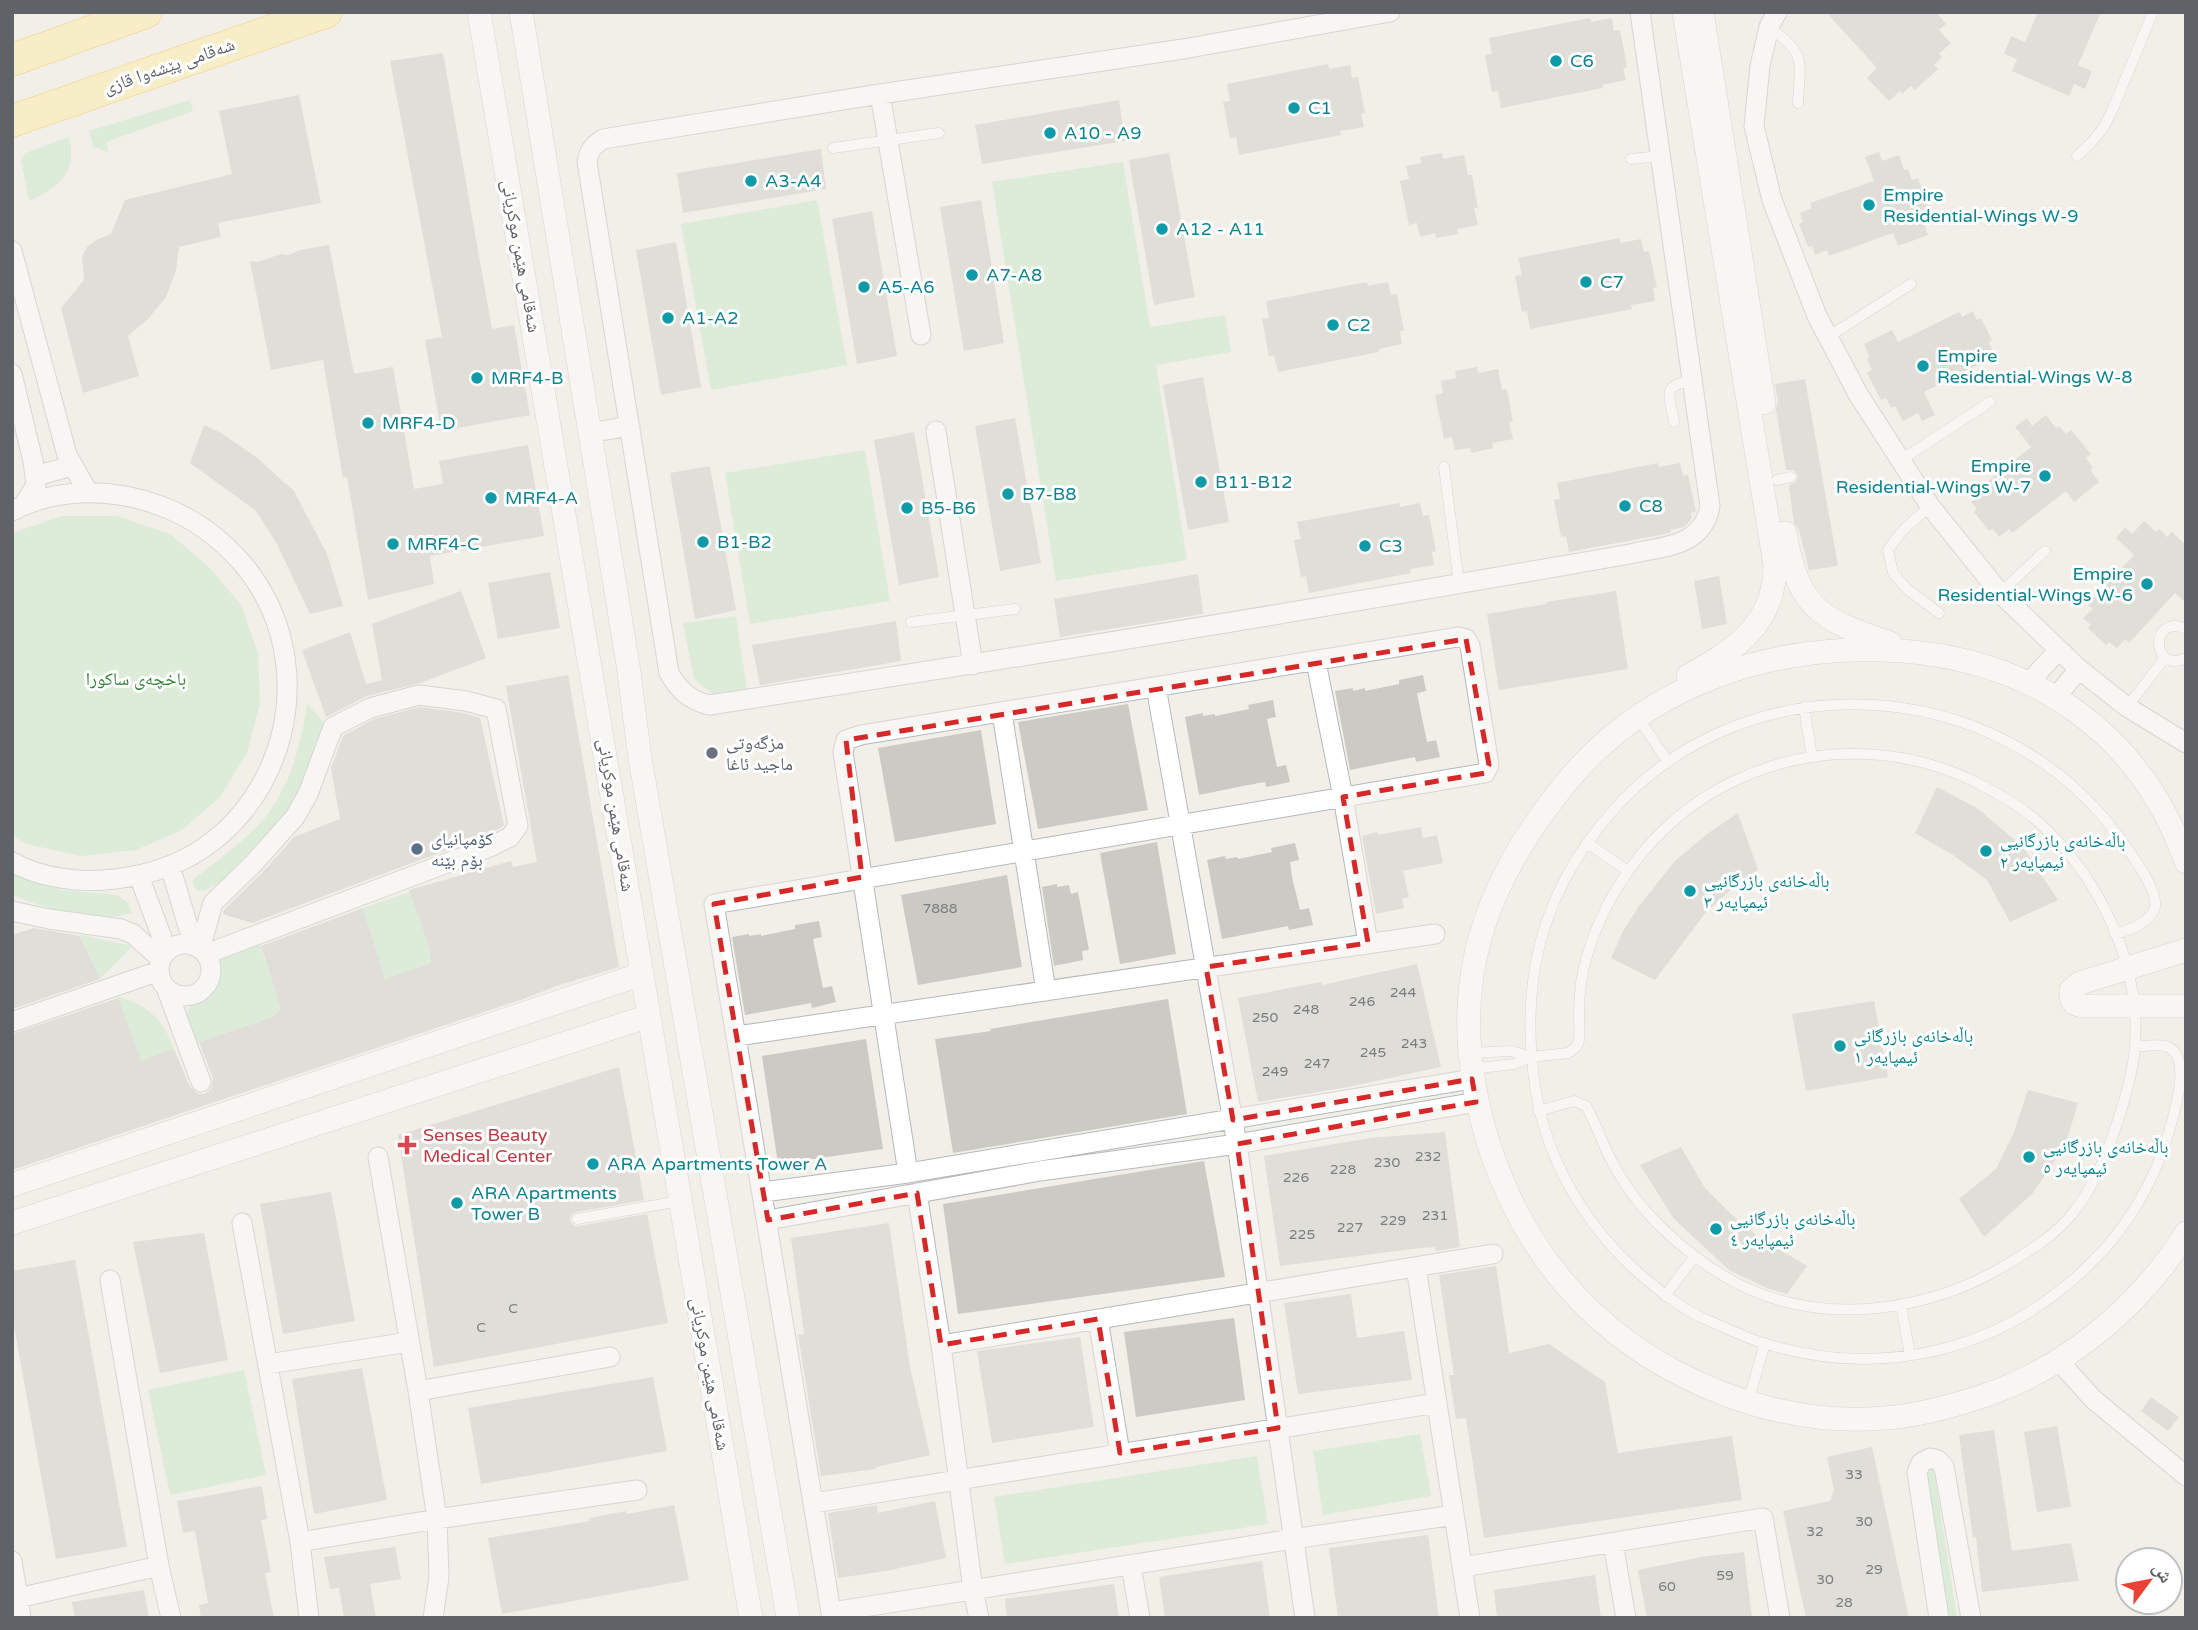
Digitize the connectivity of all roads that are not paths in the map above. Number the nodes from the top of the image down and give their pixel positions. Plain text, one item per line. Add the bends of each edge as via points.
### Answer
1 (146, 12) edge
2 (288, 12) edge
3 (326, 12) edge
4 (479, 12) edge
5 (521, 12) edge
6 (1390, 12) edge
7 (1640, 12) edge
8 (1684, 12) edge
9 (1702, 12) edge
10 (2153, 12) edge
11 (1773, 20) edge
12 (249, 38) junction
13 (12, 60) edge
14 (880, 94) junction
15 (1798, 103) dead end
16 (13, 121) edge
17 (939, 133) dead end
18 (888, 141) junction
19 (833, 148) dead end
20 (544, 155) junction
21 (1660, 156) junction
22 (2077, 156) dead end
23 (1631, 159) dead end
24 (505, 163) junction
25 (12, 251) edge
26 (1911, 284) dead end
27 (921, 335) dead end
28 (1828, 337) junction
29 (12, 374) edge
30 (1692, 381) junction
31 (1990, 402) dead end
32 (1674, 422) dead end
33 (630, 426) junction
34 (936, 431) dead end
35 (589, 433) junction
36 (1901, 460) junction
37 (72, 466) junction
38 (1444, 467) dead end
39 (35, 476) junction
40 (88, 492) junction
41 (1930, 506) junction
42 (17, 508) edge
43 (2045, 551) dead end
44 (1459, 584) junction
45 (2000, 593) junction
46 (1015, 609) dead end
47 (1940, 613) dead end
48 (964, 615) junction
49 (911, 622) dead end
50 (2186, 629) edge
51 (2059, 650) junction
52 (1919, 653) junction
53 (2165, 658) junction
54 (2186, 658) edge
55 (1316, 662) junction
56 (972, 665) junction
57 (2080, 669) junction
58 (2028, 684) junction
59 (1156, 687) junction
60 (2055, 698) junction
61 (1804, 707) junction
62 (2127, 707) junction
63 (1002, 713) junction
64 (1639, 715) junction
65 (635, 719) junction
66 (601, 723) junction
67 (2186, 743) edge
68 (1812, 757) junction
69 (1668, 762) junction
70 (1343, 797) junction
71 (1180, 824) junction
72 (1587, 843) junction
73 (1024, 850) junction
74 (12, 862) edge
75 (2186, 862) edge
76 (170, 866) junction
77 (1628, 871) junction
78 (139, 876) junction
79 (862, 877) junction
80 (12, 911) edge
81 (1436, 933) dead end
82 (2115, 934) junction
83 (1368, 943) junction
84 (200, 949) junction
85 (2186, 950) edge
86 (162, 960) junction
87 (1206, 967) junction
88 (2127, 968) junction
89 (642, 974) junction
90 (167, 990) junction
91 (1046, 991) junction
92 (2186, 1006) edge
93 (2135, 1007) junction
94 (883, 1015) junction
95 (649, 1016) junction
96 (12, 1022) edge
97 (737, 1036) junction
98 (2135, 1047) junction
99 (1531, 1057) junction
100 (1472, 1076) junction
101 (201, 1082) dead end
102 (1415, 1089) junction
103 (1538, 1111) junction
104 (1418, 1112) junction
105 (1233, 1120) junction
106 (1237, 1144) junction
107 (378, 1157) dead end
108 (908, 1173) junction
109 (12, 1185) edge
110 (763, 1192) junction
111 (917, 1193) junction
112 (680, 1201) junction
113 (577, 1219) dead end
114 (768, 1220) junction
115 (12, 1223) edge
116 (242, 1223) dead end
117 (2186, 1233) edge
118 (1493, 1254) dead end
119 (1694, 1257) junction
120 (1416, 1267) junction
121 (110, 1280) dead end
122 (1258, 1293) junction
123 (1665, 1296) junction
124 (1901, 1305) junction
125 (1097, 1319) junction
126 (409, 1342) junction
127 (1765, 1343) junction
128 (941, 1345) junction
129 (1910, 1355) junction
130 (610, 1357) dead end
131 (2057, 1360) junction
132 (268, 1364) junction
133 (418, 1391) junction
134 (1748, 1402) junction
135 (1437, 1403) junction
136 (1278, 1428) junction
137 (1120, 1453) junction
138 (2186, 1476) edge
139 (958, 1479) junction
140 (636, 1490) dead end
141 (814, 1503) junction
142 (1454, 1515) junction
143 (437, 1519) junction
144 (1293, 1539) junction
145 (300, 1542) junction
146 (1613, 1543) junction
147 (12, 1561) edge
148 (1131, 1564) junction
149 (159, 1566) junction
150 (1462, 1567) junction
151 (973, 1590) junction
152 (18, 1598) junction
153 (832, 1615) edge
154 (21, 1618) edge
155 (171, 1618) edge
156 (309, 1618) edge
157 (433, 1618) edge
158 (751, 1618) edge
159 (788, 1618) edge
160 (978, 1618) edge
161 (1140, 1618) edge
162 (1306, 1618) edge
163 (1470, 1618) edge
164 (1626, 1618) edge
165 (1780, 1618) edge
166 (1939, 1618) edge
167 (1971, 1618) edge

1 - 13 highway
2 - 12 highway
3 - 12 highway, شەقامی پێشەوا قازی
4 - 24 street, شەقامی هێمن موکریانی
5 - 20 street, شەقامی هێمن موکریانی
6 - 14 street via 1183,49
7 - 21 street
8 - 64 street via 1775,578 1763,616 1747,636 1672,685
9 - 52 street via 1784,478 1792,569 1804,595 1834,623
10 - 22 lane via 2103,128
11 - 15 lane via 1797,52
11 - 28 street via 1760,66 1754,126 1772,200
12 - 16 highway, شەقامی پێشەوا قازی
14 - 18 street
14 - 33 street via 603,139 593,146 587,162
17 - 18 lane
18 - 19 lane
18 - 27 street
20 - 24 street
20 - 35 street, شەقامی هێمن موکریانی
21 - 23 lane
21 - 30 street
24 - 66 street, شەقامی هێمن موکریانی
25 - 37 street
26 - 28 lane
28 - 36 street
29 - 39 street
30 - 32 lane via 1677,383 1669,391
30 - 44 street via 1710,506 1707,519 1693,536 1630,554
31 - 36 lane
33 - 35 street
33 - 56 street via 669,673 685,695 709,705
34 - 48 street
35 - 65 street, شەقامی هێمن موکریانی
36 - 41 street
37 - 39 street
37 - 40 street
38 - 44 lane
39 - 42 street via 36,485
40 - 42 street
40 - 76 street via 136,497 182,514 223,541 255,578 277,622 288,670 286,719 272,766 247,807 212,842
41 - 45 street
41 - 47 lane via 1888,550 1893,573
43 - 45 lane
44 - 56 street
45 - 51 street
46 - 48 lane
48 - 49 lane
48 - 56 street
50 - 53 lane via 2172,626 2162,632 2159,649
51 - 57 street
51 - 58 street
52 - 58 street via 1981,666
52 - 64 street via 1859,650 1765,662 1700,683
53 - 54 lane via 2176,662
53 - 62 lane
55 - 59 street
55 - 70 street
55 - 70 street via 1458,637 1470,646 1489,765 1485,773
57 - 60 street
57 - 62 street
58 - 60 street
59 - 63 street
59 - 71 street
60 - 75 street via 2105,735 2138,770 2170,822
61 - 68 lane
61 - 69 lane via 1744,723
61 - 82 lane via 1866,704 1928,712 1989,732 2049,765 2111,826 2154,894 2151,915
62 - 67 street
63 - 73 street
63 - 79 street via 846,740 843,752
64 - 69 lane
64 - 100 street via 1575,771 1504,875 1474,964 1469,1006
65 - 66 street
65 - 159 street, شەقامی هێمن موکریانی
66 - 89 street, شەقامی هێمن موکریانی
68 - 77 lane via 1756,772 1703,799 1658,836
68 - 82 lane via 1900,757 1965,776 2000,795 2034,818 2073,859
69 - 72 lane via 1637,786
70 - 71 street
70 - 83 street
71 - 73 street
71 - 87 street
72 - 77 lane
72 - 99 lane via 1562,885 1539,944 1532,974
73 - 79 street
73 - 91 street
74 - 78 street via 56,877 97,881
76 - 78 street
76 - 84 street
77 - 99 lane via 1606,907 1586,957 1577,1046 1568,1053
78 - 86 street
79 - 94 street
79 - 97 street via 714,904
80 - 86 street via 121,929
81 - 83 street
82 - 88 lane
83 - 87 street
84 - 84 street via 510,837 518,826 496,709 419,695 370,708 333,727 295,817 213,903
84 - 86 street via 176,945
84 - 90 street via 211,970 207,986 184,997
85 - 88 street
86 - 90 street via 162,983
86 - 96 street
87 - 91 street
87 - 105 street
88 - 93 lane
88 - 93 street via 2074,986 2070,996 2077,1005
89 - 95 street, شەقامی هێمن موکریانی
89 - 109 street
90 - 101 street
91 - 94 street
92 - 93 street
93 - 98 lane
94 - 97 street
94 - 108 street
95 - 112 street, شەقامی هێمن موکریانی
95 - 115 street
97 - 110 street
98 - 124 lane via 2123,1106 2104,1160 2080,1203 2055,1233 1956,1291
98 - 129 lane via 2165,1045 2177,1053 2181,1067 2163,1151 2118,1233 2075,1279 2025,1316 1969,1342
99 - 100 lane
99 - 100 lane via 1512,1051
99 - 103 lane
100 - 102 street
100 - 104 street
100 - 134 street via 1481,1123 1511,1203 1539,1251 1573,1295 1642,1353 1695,1382
102 - 104 street
102 - 105 street
103 - 119 lane via 1574,1101 1586,1106 1623,1183
103 - 123 lane via 1548,1143 1584,1212 1626,1262
104 - 106 street
105 - 106 street
105 - 108 street
106 - 111 street
106 - 122 street
107 - 126 street
108 - 110 street
110 - 114 street
111 - 114 street
111 - 128 street
112 - 113 lane
112 - 158 street, شەقامی هێمن موکریانی
114 - 141 street
116 - 132 street
117 - 131 street via 2122,1311
118 - 120 street
119 - 123 lane
119 - 124 lane via 1746,1289 1792,1305 1843,1311
120 - 122 street
120 - 135 street
121 - 149 street
122 - 125 street
122 - 136 street
123 - 127 lane via 1693,1314
124 - 129 lane
125 - 128 street
125 - 137 street
126 - 132 street
126 - 133 street
127 - 129 lane via 1840,1357
127 - 134 lane
128 - 139 street
130 - 133 street
131 - 134 street via 1993,1392 1910,1415 1855,1420 1817,1417
131 - 138 street via 2100,1405
132 - 145 street
133 - 143 street
135 - 136 street
135 - 142 street
136 - 137 street
136 - 144 street
137 - 139 street
139 - 141 street
139 - 151 street
140 - 143 street
141 - 153 street
142 - 144 street
142 - 150 street
143 - 145 street
143 - 157 street via 439,1577
144 - 148 street
144 - 162 street
145 - 156 street
146 - 150 street
146 - 164 street
146 - 165 street via 1763,1518
147 - 152 street
148 - 151 street
148 - 161 street
149 - 152 street
149 - 155 street
150 - 163 street
151 - 153 street
151 - 160 street
152 - 154 street
166 - 167 street via 1917,1472 1930,1458 1944,1467

